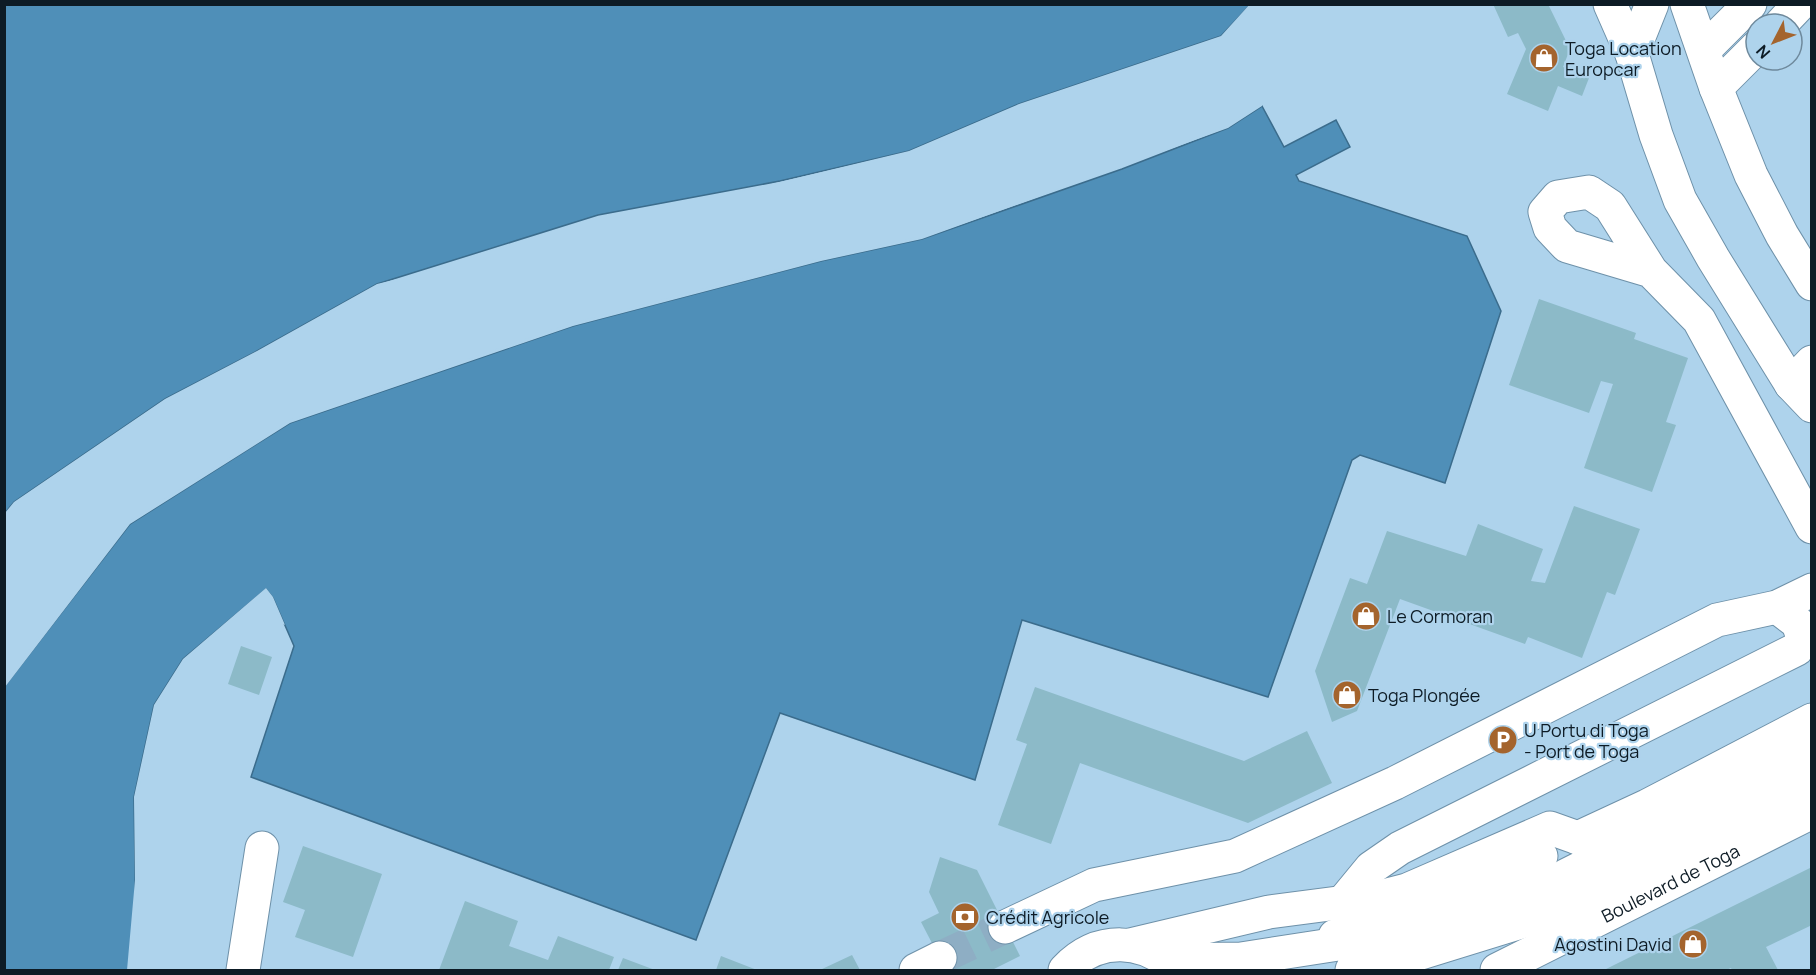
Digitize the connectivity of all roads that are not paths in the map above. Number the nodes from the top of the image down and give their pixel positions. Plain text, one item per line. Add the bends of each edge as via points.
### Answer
1 (1610, 4) edge
2 (1652, 4) edge
3 (1750, 4) edge
4 (1691, 6) edge
5 (1704, 50) junction
6 (1632, 54) junction
7 (1744, 60) edge
8 (1716, 88) junction
9 (1651, 271) dead end
10 (1812, 284) edge
11 (1805, 384) edge
12 (1812, 527) edge
13 (1812, 590) edge
14 (1777, 607) junction
15 (1812, 720) edge
16 (1812, 752) edge
17 (1812, 783) edge
18 (1812, 812) edge
19 (1578, 838) junction
20 (262, 848) dead end
21 (1567, 875) junction
22 (1343, 902) junction
23 (1005, 927) tunnel mouth
24 (1130, 945) junction
25 (1447, 946) junction
26 (1290, 952) junction
27 (1171, 965) edge
28 (1506, 968) edge
29 (243, 970) edge
30 (1065, 970) edge
31 (1352, 970) edge

1 - 6 main road
2 - 6 main road
3 - 5 main road
4 - 5 main road
5 - 8 main road
6 - 11 main road via 1680,200 1713,258
7 - 8 main road
8 - 10 main road via 1751,175
9 - 12 main road via 1700,320
13 - 14 main road
14 - 22 main road via 1798,623 1803,638 1797,649 1400,848 1371,868
14 - 23 main road via 1717,620 1395,783 1235,856 1094,885
15 - 19 main road
16 - 21 main road
17 - 25 main road via 1550,913
18 - 28 main road, Boulevard de Toga
19 - 22 main road via 1550,828 1407,890
19 - 26 main road via 1473,887
20 - 29 main road
21 - 25 main road
21 - 26 main road via 1390,936
22 - 24 main road via 1269,912
24 - 27 main road via 1149,950
24 - 30 main road via 1107,946 1085,954
25 - 31 main road
26 - 27 main road

